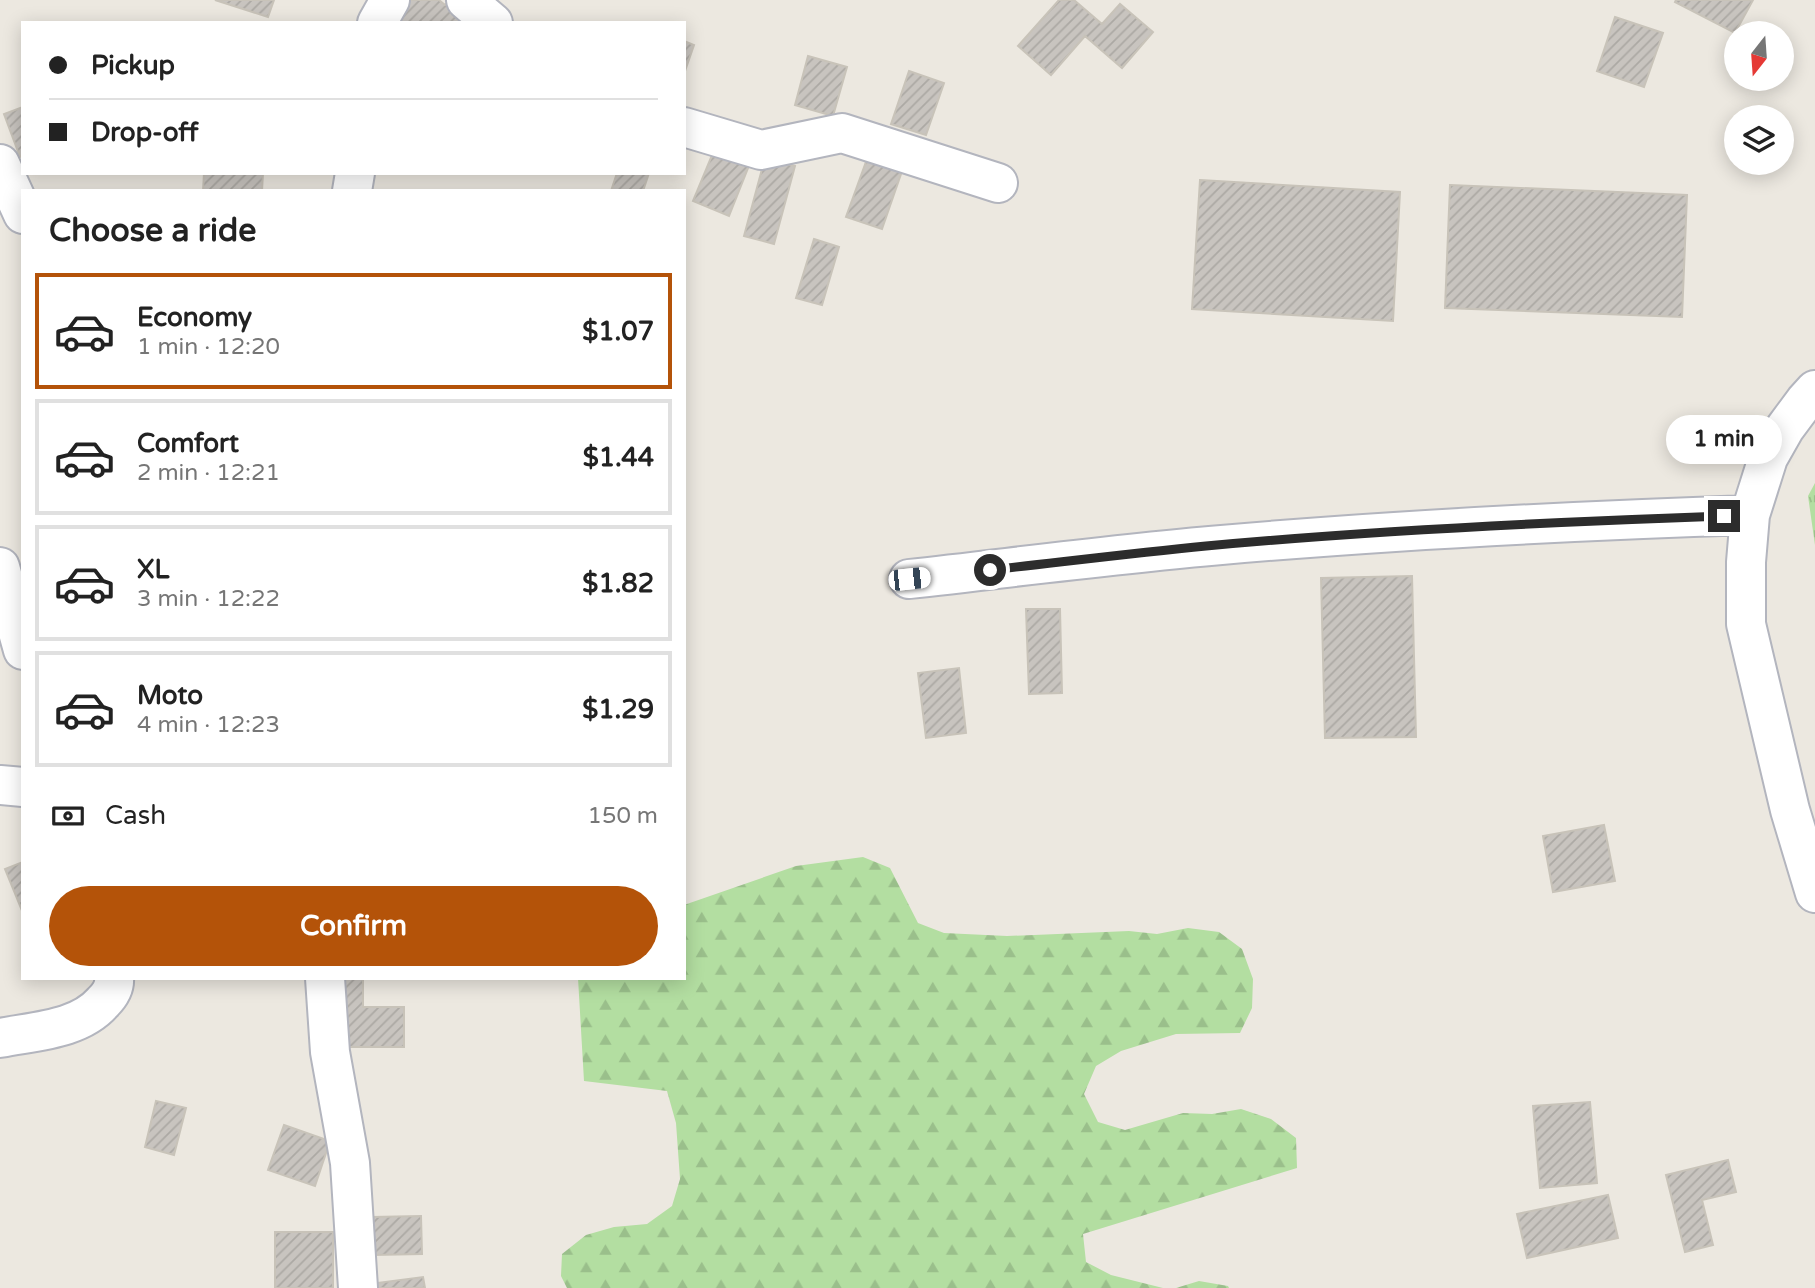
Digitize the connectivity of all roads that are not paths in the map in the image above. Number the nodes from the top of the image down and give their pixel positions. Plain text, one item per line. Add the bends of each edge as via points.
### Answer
1 (390, 0) edge
2 (466, 0) edge
3 (378, 21) edge
4 (491, 21) edge
5 (686, 128) edge
6 (0, 164) edge
7 (998, 183) dead end
8 (21, 210) edge
9 (1815, 390) edge
10 (1750, 515) junction
11 (0, 567) edge
12 (909, 579) dead end
13 (21, 643) edge
14 (0, 785) edge
15 (21, 787) edge
16 (1815, 893) edge
17 (114, 980) edge
18 (325, 980) edge
19 (0, 1038) edge
20 (358, 1288) edge

1 - 3 street
2 - 4 street
5 - 7 street via 761,150 842,134
6 - 8 street
9 - 10 street via 1768,458
10 - 12 street via 1398,531 1207,546
10 - 16 street via 1746,624 1790,810
11 - 13 street
14 - 15 street
17 - 19 street via 115,986 99,1007 77,1021
18 - 20 street via 330,1052 350,1163

